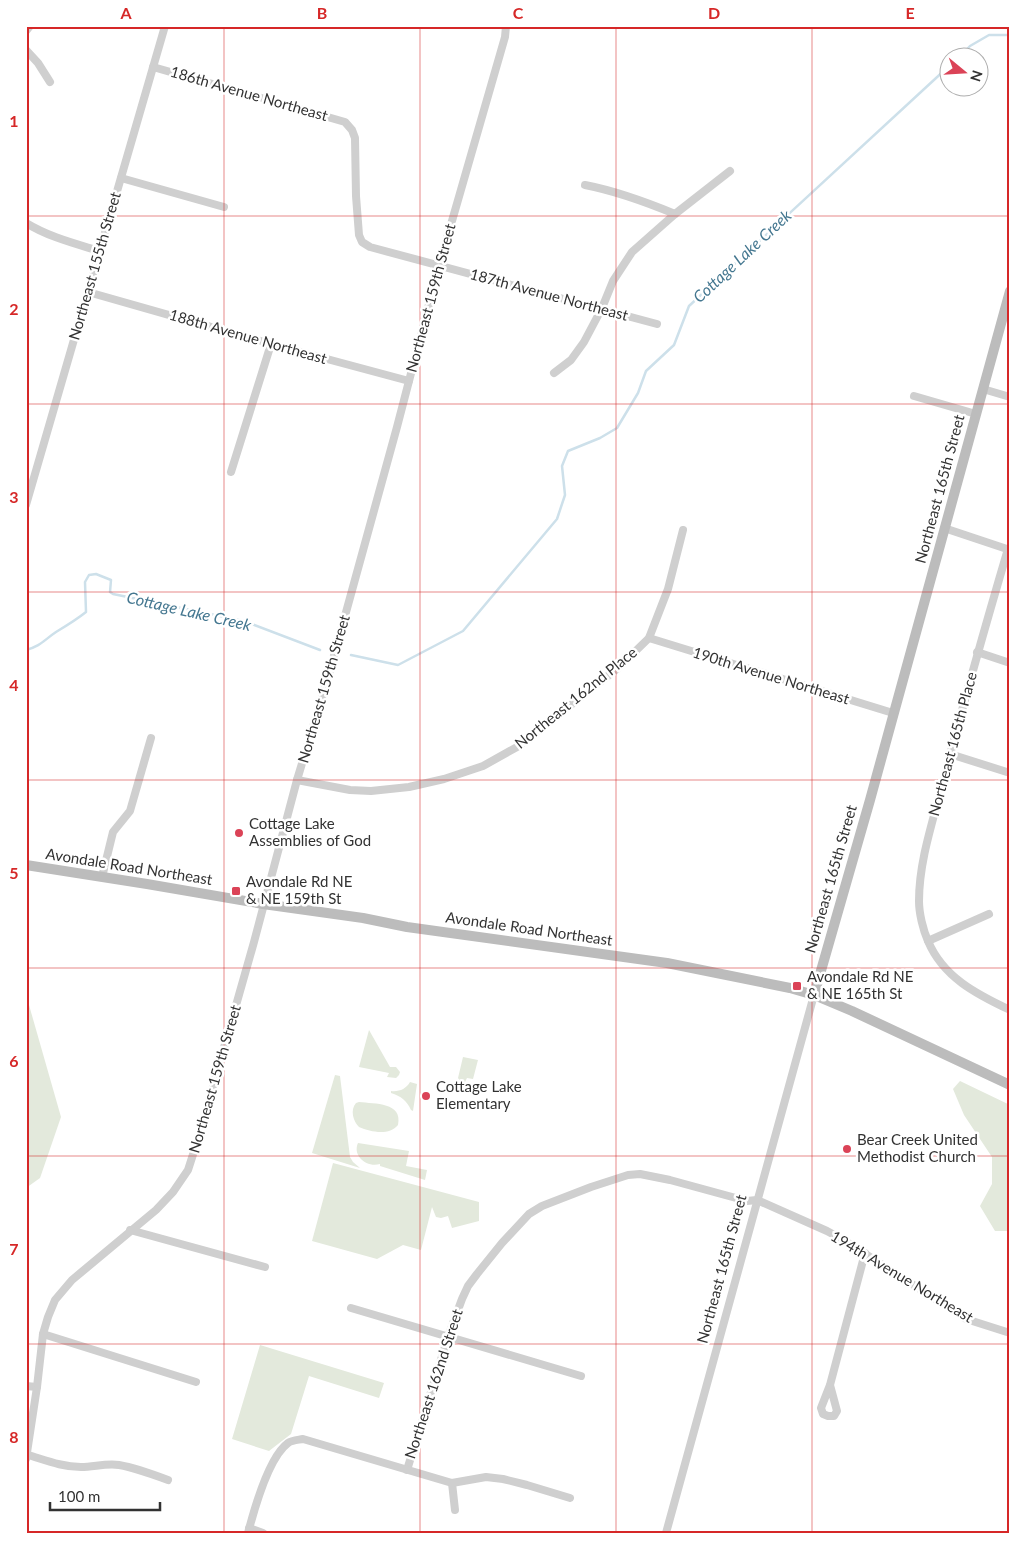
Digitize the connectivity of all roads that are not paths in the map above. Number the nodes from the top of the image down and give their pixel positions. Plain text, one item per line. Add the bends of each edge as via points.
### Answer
1 (30, 26) edge
2 (165, 26) edge
3 (506, 26) edge
4 (26, 31) edge
5 (26, 50) edge
6 (153, 67) junction
7 (50, 82) dead end
8 (730, 171) dead end
9 (121, 178) junction
10 (585, 185) dead end
11 (224, 207) dead end
12 (675, 214) junction
13 (26, 223) edge
14 (359, 235) joint
15 (99, 251) junction
16 (439, 266) junction
17 (1010, 291) edge
18 (88, 292) junction
19 (602, 308) junction
20 (1006, 315) edge
21 (657, 324) dead end
22 (271, 344) junction
23 (554, 372) dead end
24 (409, 381) junction
25 (982, 389) junction
26 (914, 396) dead end
27 (1010, 397) edge
28 (976, 414) junction
29 (231, 472) dead end
30 (26, 505) edge
31 (944, 528) junction
32 (683, 530) dead end
33 (1009, 550) edge
34 (649, 638) junction
35 (977, 652) junction
36 (1010, 663) edge
37 (893, 713) junction
38 (151, 738) dead end
39 (950, 754) junction
40 (1010, 773) edge
41 (297, 780) junction
42 (26, 865) edge
43 (102, 877) junction
44 (263, 904) junction
45 (988, 914) dead end
46 (928, 941) junction
47 (814, 995) junction
48 (1010, 1010) edge
49 (1010, 1085) edge
50 (757, 1200) junction
51 (130, 1230) junction
52 (865, 1253) junction
53 (265, 1267) dead end
54 (462, 1299) joint
55 (351, 1308) dead end
56 (43, 1334) junction
57 (1010, 1334) edge
58 (448, 1337) junction
59 (581, 1376) dead end
60 (196, 1382) dead end
61 (830, 1385) dead end
62 (26, 1386) edge
63 (37, 1387) junction
64 (27, 1457) edge
65 (407, 1470) junction
66 (168, 1480) dead end
67 (452, 1483) junction
68 (570, 1498) dead end
69 (455, 1510) dead end
70 (249, 1530) edge
71 (263, 1533) edge
72 (666, 1533) edge

1 - 4 street
2 - 6 street, Northeast 155th Street
3 - 16 street, Northeast 159th Street
5 - 7 street
6 - 9 street, Northeast 155th Street
6 - 14 street, 186th Avenue Northeast via 345,122 355,138
8 - 12 street
9 - 11 street
9 - 15 street, Northeast 155th Street
10 - 12 street
12 - 19 street via 632,252 613,281
13 - 15 street via 62,240
14 - 16 street, 187th Avenue Northeast via 362,242 370,247
15 - 18 street, Northeast 155th Street
16 - 19 street, 187th Avenue Northeast
16 - 24 street, Northeast 159th Street
17 - 20 main road, Northeast 165th Street
18 - 22 street, 188th Avenue Northeast
18 - 30 street, Northeast 155th Street
19 - 21 street, 187th Avenue Northeast
19 - 23 street via 571,360
20 - 25 main road, Northeast 165th Street
22 - 24 street, 188th Avenue Northeast
22 - 29 street
24 - 41 street, Northeast 159th Street
25 - 27 street
25 - 28 main road, Northeast 165th Street
26 - 28 street
28 - 31 main road, Northeast 165th Street
31 - 33 street
31 - 37 main road, Northeast 165th Street
32 - 34 street via 668,589
33 - 35 street, Northeast 165th Place
34 - 37 street, 190th Avenue Northeast
34 - 41 street, Northeast 162nd Place via 618,668 550,722 517,747 483,766 436,781 372,791
35 - 36 street
35 - 39 street, Northeast 165th Place
37 - 47 main road, Northeast 165th Street
38 - 43 street via 130,810 113,832
39 - 40 street
39 - 46 street, Northeast 165th Place via 920,882 919,903
41 - 44 street, Northeast 159th Street
42 - 43 main road, Avondale Road Northeast
43 - 44 main road, Avondale Road Northeast
44 - 47 main road, Avondale Road Northeast via 667,964
44 - 51 street, Northeast 159th Street via 188,1170 156,1210
45 - 46 street
46 - 48 street, Northeast 165th Place via 952,976
47 - 49 main road, Avondale Road Northeast
47 - 50 street, Northeast 165th Street
50 - 52 street, 194th Avenue Northeast via 827,1231
50 - 54 street, 194th Avenue Northeast via 640,1174 591,1187 529,1214 492,1255
50 - 72 street, Northeast 165th Street
51 - 53 street
51 - 56 street, Northeast 159th Street via 72,1280 55,1300
52 - 57 street, 194th Avenue Northeast via 966,1319
52 - 61 street
54 - 58 street, Northeast 162nd Street
55 - 58 street
56 - 60 street
56 - 63 street, Northeast 159th Street
58 - 59 street
58 - 65 street, Northeast 162nd Street
62 - 63 street
63 - 64 street, Northeast 159th Street
64 - 66 street via 74,1467 119,1465
65 - 67 street
65 - 70 street via 303,1439 289,1442 269,1467
67 - 68 street via 486,1476
67 - 69 street
70 - 71 street

